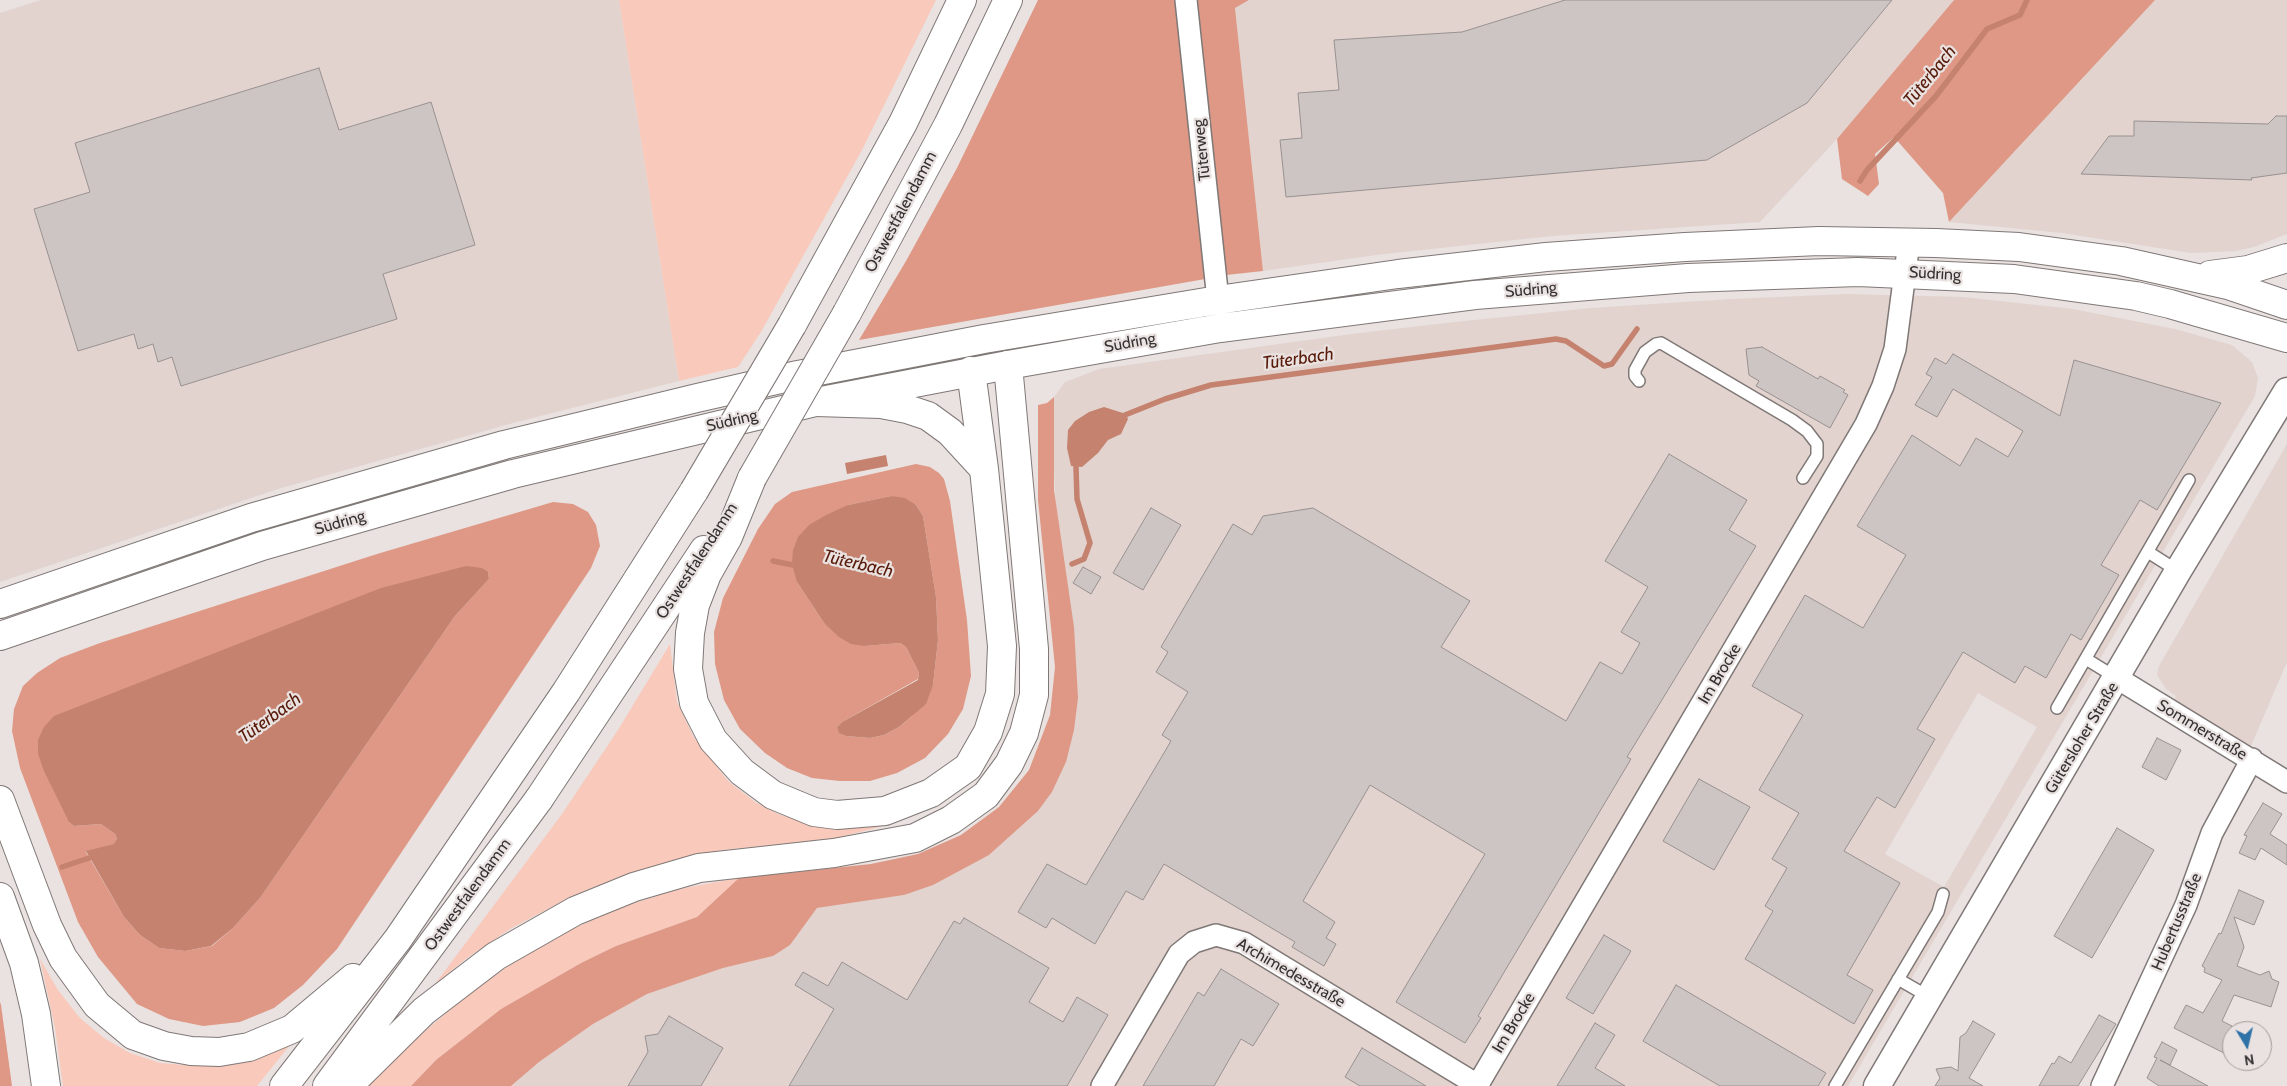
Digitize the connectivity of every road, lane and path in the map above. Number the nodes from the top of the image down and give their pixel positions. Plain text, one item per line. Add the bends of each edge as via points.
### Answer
1 (962, 0) edge
2 (1008, 0) edge
3 (1186, 0) edge
4 (1909, 242) junction
5 (2287, 258) edge
6 (1906, 273) junction
7 (2181, 273) junction
8 (1218, 300) junction
9 (2287, 305) edge
10 (2287, 338) edge
11 (984, 339) junction
12 (1008, 365) junction
13 (971, 372) junction
14 (1639, 381) dead end
15 (2287, 391) edge
16 (816, 402) junction
17 (984, 469) junction
18 (752, 478) junction
19 (1803, 478) dead end
20 (2189, 480) dead end
21 (2148, 552) junction
22 (2178, 571) junction
23 (0, 604) edge
24 (0, 636) edge
25 (2086, 659) junction
26 (2117, 678) junction
27 (2057, 708) dead end
28 (2252, 760) junction
29 (2287, 782) edge
30 (0, 800) edge
31 (1943, 894) dead end
32 (0, 897) edge
33 (398, 939) junction
34 (1898, 979) junction
35 (1929, 998) junction
36 (46, 1086) edge
37 (284, 1086) edge
38 (327, 1086) edge
39 (348, 1086) edge
40 (1102, 1086) edge
41 (1478, 1086) edge
42 (1835, 1086) edge
43 (1877, 1086) edge
44 (2102, 1086) edge

1 - 33 main road, Ostwestfalendamm, bridge via 903,122 792,325 694,491 566,692
2 - 18 main road, Ostwestfalendamm, bridge via 948,125 847,313
3 - 8 street, Tüterweg
4 - 6 street, Im Brocke
4 - 7 main road, Südring via 1978,244 2072,253
4 - 8 main road, Südring via 1778,242 1546,256
5 - 7 main road via 2226,274
6 - 10 main road, Südring via 2014,280 2136,296
6 - 12 main road, Südring via 1707,277 1475,295 1220,328
6 - 41 street, Im Brocke via 1891,364 1866,424
7 - 9 main road, Südring via 2228,284
8 - 11 main road, Südring
11 - 12 main road
11 - 13 main road
11 - 23 main road, Südring via 798,375 504,445 251,518
12 - 13 main road, Südring
12 - 39 main road via 1034,649 1034,695 1024,733 1009,764 986,795 951,820 915,838 834,853 699,868 634,887 575,911 496,956 424,1011
13 - 16 main road, Südring
13 - 17 main road
14 - 19 lane via 1635,370 1645,352 1661,343 1792,420 1817,444 1817,456
15 - 22 street, Gütersloher Straße
16 - 17 main road via 881,404 928,416 950,432
16 - 24 main road, Südring via 513,474 420,500 262,546
17 - 18 main road via 1002,646 1000,694 988,732 968,767 931,793 885,811 837,815 814,812 773,795 742,772 713,740 694,703 688,669 695,605
18 - 38 main road, Ostwestfalendamm via 539,799
20 - 21 lane
21 - 22 lane
21 - 25 lane
22 - 26 street, Gütersloher Straße
25 - 26 lane
25 - 27 lane
26 - 28 street, Sommerstraße
26 - 35 street, Gütersloher Straße
28 - 29 street, Sommerstraße
28 - 44 street, Hubertusstraße via 2212,833 2186,905
30 - 33 main road via 47,926 80,984 97,1005 133,1035 164,1046 219,1052 249,1047 292,1029
31 - 34 lane via 1938,912
32 - 36 main road via 28,980
33 - 37 main road, Ostwestfalendamm
34 - 35 lane
34 - 42 lane
35 - 43 street, Gütersloher Straße
40 - 41 street, Archimedesstraße via 1179,954 1194,942 1216,934 1244,943

